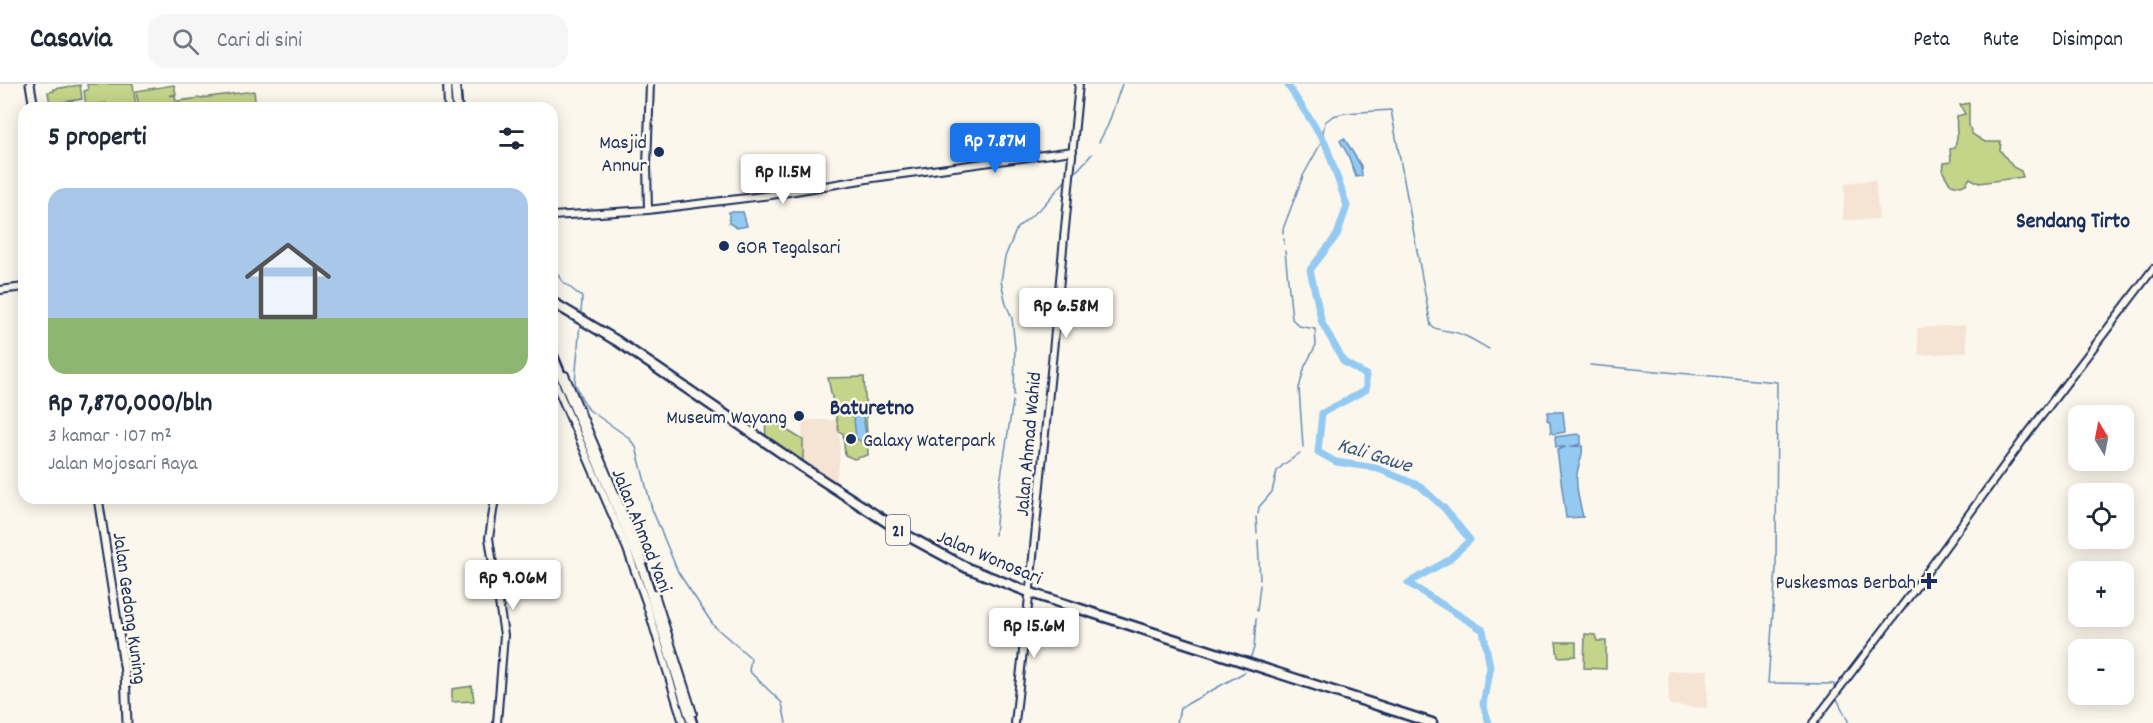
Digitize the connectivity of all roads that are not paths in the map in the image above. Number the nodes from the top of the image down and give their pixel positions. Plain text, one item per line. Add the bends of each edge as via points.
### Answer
1 (30, 84) edge
2 (453, 84) edge
3 (650, 84) edge
4 (1079, 84) edge
5 (33, 102) edge
6 (451, 102) edge
7 (458, 102) edge
8 (1073, 151) junction
9 (648, 210) junction
10 (558, 216) edge
11 (2153, 269) edge
12 (18, 288) edge
13 (0, 290) edge
14 (558, 307) edge
15 (558, 362) edge
16 (558, 367) edge
17 (558, 382) edge
18 (558, 390) edge
19 (613, 490) junction
20 (99, 504) edge
21 (494, 504) edge
22 (628, 548) junction
23 (1030, 592) junction
24 (488, 716) dead end
25 (497, 722) edge
26 (127, 723) edge
27 (685, 723) edge
28 (694, 723) edge
29 (1015, 723) edge
30 (1432, 723) edge
31 (1813, 723) edge

1 - 5 main road
2 - 6 highway
2 - 7 highway
3 - 9 street
4 - 8 street, Jalan Ahmad Wahid
8 - 9 street
8 - 23 street, Jalan Ahmad Wahid
9 - 10 street
11 - 31 street
12 - 13 street
14 - 23 highway, Jalan Wonosari / 21 via 587,322 908,536 967,568
15 - 19 street
16 - 19 highway, Jalan Ahmad Yani
17 - 22 highway, Jalan Ahmad Yani
18 - 22 street
19 - 28 highway, Jalan Ahmad Yani
20 - 26 main road, Jalan Gedong Kuning via 125,672
21 - 25 street via 489,538 504,635
22 - 27 highway, Jalan Ahmad Yani via 647,593
23 - 29 street, Jalan Ahmad Wahid
23 - 30 highway, Jalan Wonosari / 21
24 - 25 street

